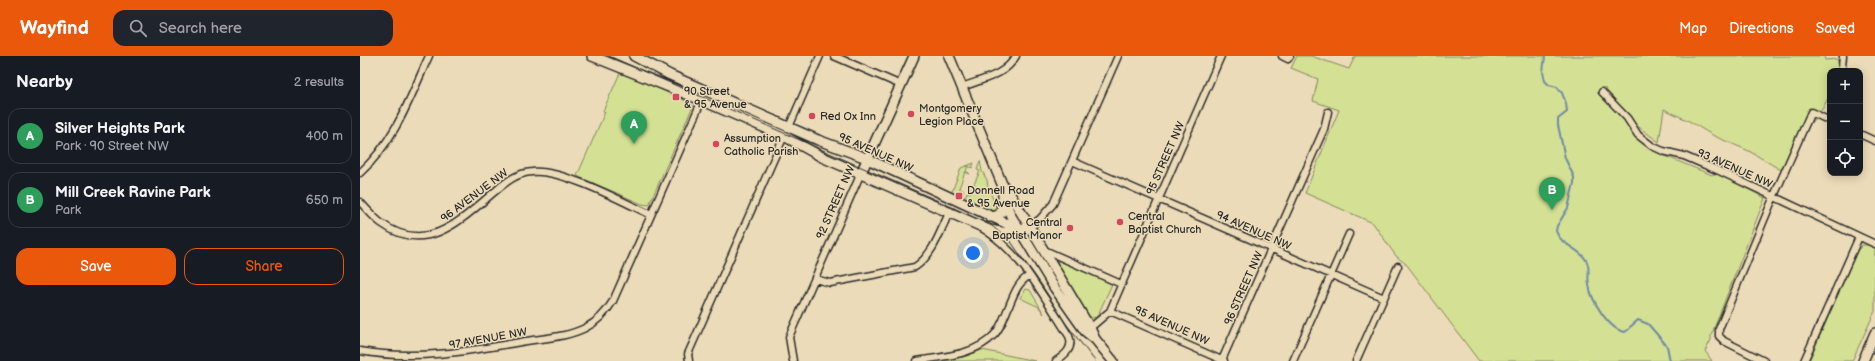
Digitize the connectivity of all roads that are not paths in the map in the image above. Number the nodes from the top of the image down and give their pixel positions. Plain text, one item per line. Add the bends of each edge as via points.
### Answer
1 (429, 56) edge
2 (592, 56) edge
3 (634, 56) edge
4 (820, 56) edge
5 (834, 56) edge
6 (914, 56) edge
7 (949, 56) edge
8 (1016, 56) edge
9 (1118, 56) edge
10 (1221, 56) edge
11 (1843, 56) edge
12 (1842, 67) dead end
13 (901, 85) junction
14 (962, 88) junction
15 (1602, 92) dead end
16 (702, 100) junction
17 (1328, 112) dead end
18 (1827, 120) edge
19 (789, 127) junction
20 (1863, 135) edge
21 (784, 136) junction
22 (1875, 141) edge
23 (867, 160) junction
24 (1072, 161) junction
25 (360, 173) edge
26 (862, 174) junction
27 (1002, 184) junction
28 (1003, 196) junction
29 (1774, 196) junction
30 (1159, 198) junction
31 (360, 202) edge
32 (950, 212) junction
33 (651, 215) junction
34 (990, 216) junction
35 (969, 220) junction
36 (1029, 227) junction
37 (1020, 231) junction
38 (1349, 234) dead end
39 (1860, 237) junction
40 (1875, 244) edge
41 (1042, 248) junction
42 (1272, 248) junction
43 (1398, 266) dead end
44 (1331, 275) junction
45 (1029, 276) junction
46 (815, 278) junction
47 (1121, 284) junction
48 (1384, 298) junction
49 (1110, 311) junction
50 (1090, 328) junction
51 (1875, 333) edge
52 (1095, 339) junction
53 (360, 351) edge
54 (688, 354) junction
55 (684, 361) edge
56 (689, 361) edge
57 (793, 361) edge
58 (917, 361) edge
59 (1056, 361) edge
60 (1113, 361) edge
61 (1223, 361) edge
62 (1293, 361) edge
63 (1356, 361) edge
64 (1764, 361) edge
65 (1804, 361) edge
66 (1863, 361) edge

1 - 25 street via 393,132
2 - 16 street
3 - 19 street, 95 AVENUE NW via 670,75
4 - 19 street
5 - 13 street
6 - 13 street, 92 STREET NW
7 - 14 street
8 - 14 street via 1002,71
9 - 24 street
10 - 30 street, 95 STREET NW
11 - 12 street
13 - 23 street, 92 STREET NW
14 - 27 street
15 - 29 street, 93 AVENUE NW via 1624,115 1638,135 1652,146 1684,156
16 - 21 street
16 - 33 street
17 - 42 street, 96 STREET NW via 1324,129
18 - 29 street via 1812,112
19 - 23 street, 95 AVENUE NW
20 - 22 street
21 - 26 street
21 - 54 street
23 - 26 street, 92 STREET NW
23 - 34 street, 95 AVENUE NW
24 - 30 street, 94 AVENUE NW
24 - 36 street via 1053,204
26 - 32 street
26 - 46 street, 92 STREET NW
27 - 28 street
27 - 36 street
28 - 34 street via 1001,213
28 - 37 street
29 - 39 street, 93 AVENUE NW
29 - 64 street via 1718,332 1724,341
30 - 42 street, 94 AVENUE NW
30 - 47 street, 95 STREET NW
31 - 33 street, 96 AVENUE NW via 393,230 413,236 428,235 450,228 512,178 526,172 543,171 570,179
32 - 35 street
32 - 46 street via 930,252 924,261 915,267 830,283
33 - 53 street, 97 AVENUE NW via 610,307 598,320 581,330 453,354 417,358 390,357
34 - 37 street, 95 AVENUE NW
35 - 37 street via 996,232
35 - 45 street via 1006,246
36 - 37 street
36 - 41 street
37 - 52 street via 1070,312
38 - 44 street
39 - 40 street, 93 AVENUE NW
39 - 65 street
41 - 47 street
41 - 50 street
42 - 44 street, 94 AVENUE NW
42 - 61 street, 96 STREET NW
43 - 48 street
44 - 48 street, 94 AVENUE NW
44 - 62 street
45 - 58 street via 1020,284 995,335 986,342 967,352
45 - 59 street via 1069,336 1071,343 1067,352
46 - 57 street, 92 STREET NW via 789,337
47 - 49 street, 95 STREET NW
48 - 63 street
49 - 50 street, 95 STREET NW
49 - 61 street, 95 AVENUE NW
50 - 52 street
51 - 66 street
52 - 60 street
54 - 55 street
54 - 56 street

